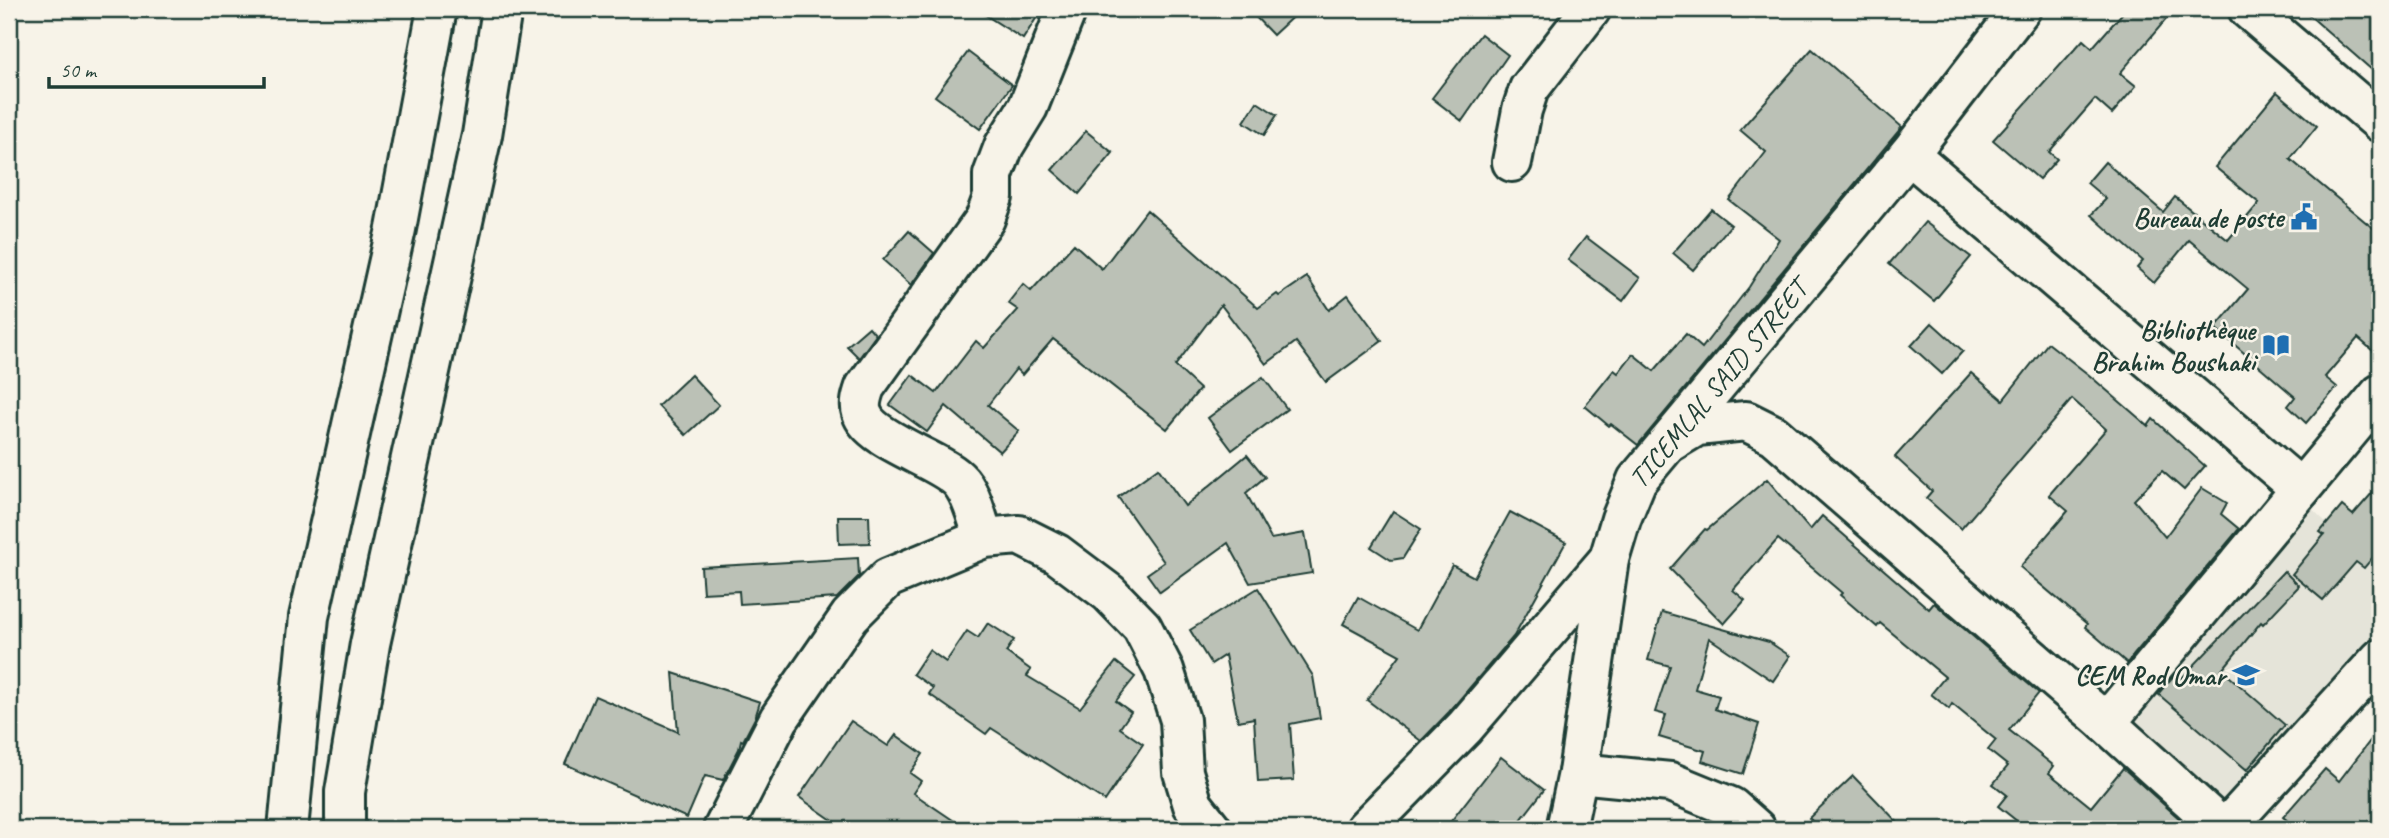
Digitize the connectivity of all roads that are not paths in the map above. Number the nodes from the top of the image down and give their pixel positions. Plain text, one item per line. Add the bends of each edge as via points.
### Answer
1 (437, 9) edge
2 (502, 9) edge
3 (1067, 9) edge
4 (1591, 9) edge
5 (2021, 9) edge
6 (2248, 9) edge
7 (2380, 122) edge
8 (1909, 154) junction
9 (1512, 162) dead end
10 (2380, 394) edge
11 (1667, 444) junction
12 (2301, 489) junction
13 (984, 538) junction
14 (1609, 559) junction
15 (2380, 659) edge
16 (2106, 723) junction
17 (1578, 773) junction
18 (289, 829) edge
19 (345, 829) edge
20 (723, 829) edge
21 (1212, 829) edge
22 (1365, 829) edge
23 (1566, 829) edge
24 (1756, 829) edge
25 (2224, 829) edge

1 - 18 main road via 396,229 309,617
2 - 19 main road via 482,135 370,644 345,792
3 - 13 main road via 1028,107 1004,146 985,219 865,387 860,401 870,427 961,481
4 - 9 main road via 1529,89
5 - 8 main road, TICEMLAL SAID STREET
6 - 7 main road
8 - 11 main road, TICEMLAL SAID STREET
8 - 12 main road
10 - 12 main road
11 - 14 main road, TICEMLAL SAID STREET via 1637,480
11 - 16 main road via 1697,426 1746,421 1774,435
12 - 16 main road
13 - 20 main road via 888,578 850,616 779,719
13 - 21 main road via 1019,535 1057,554 1109,593 1142,627 1164,670 1180,720 1183,772 1193,804
14 - 17 main road, TICEMLAL SAID STREET
14 - 22 main road via 1465,727
15 - 25 main road
16 - 25 main road
17 - 23 main road, TICEMLAL SAID STREET
17 - 24 main road via 1670,782 1731,807

